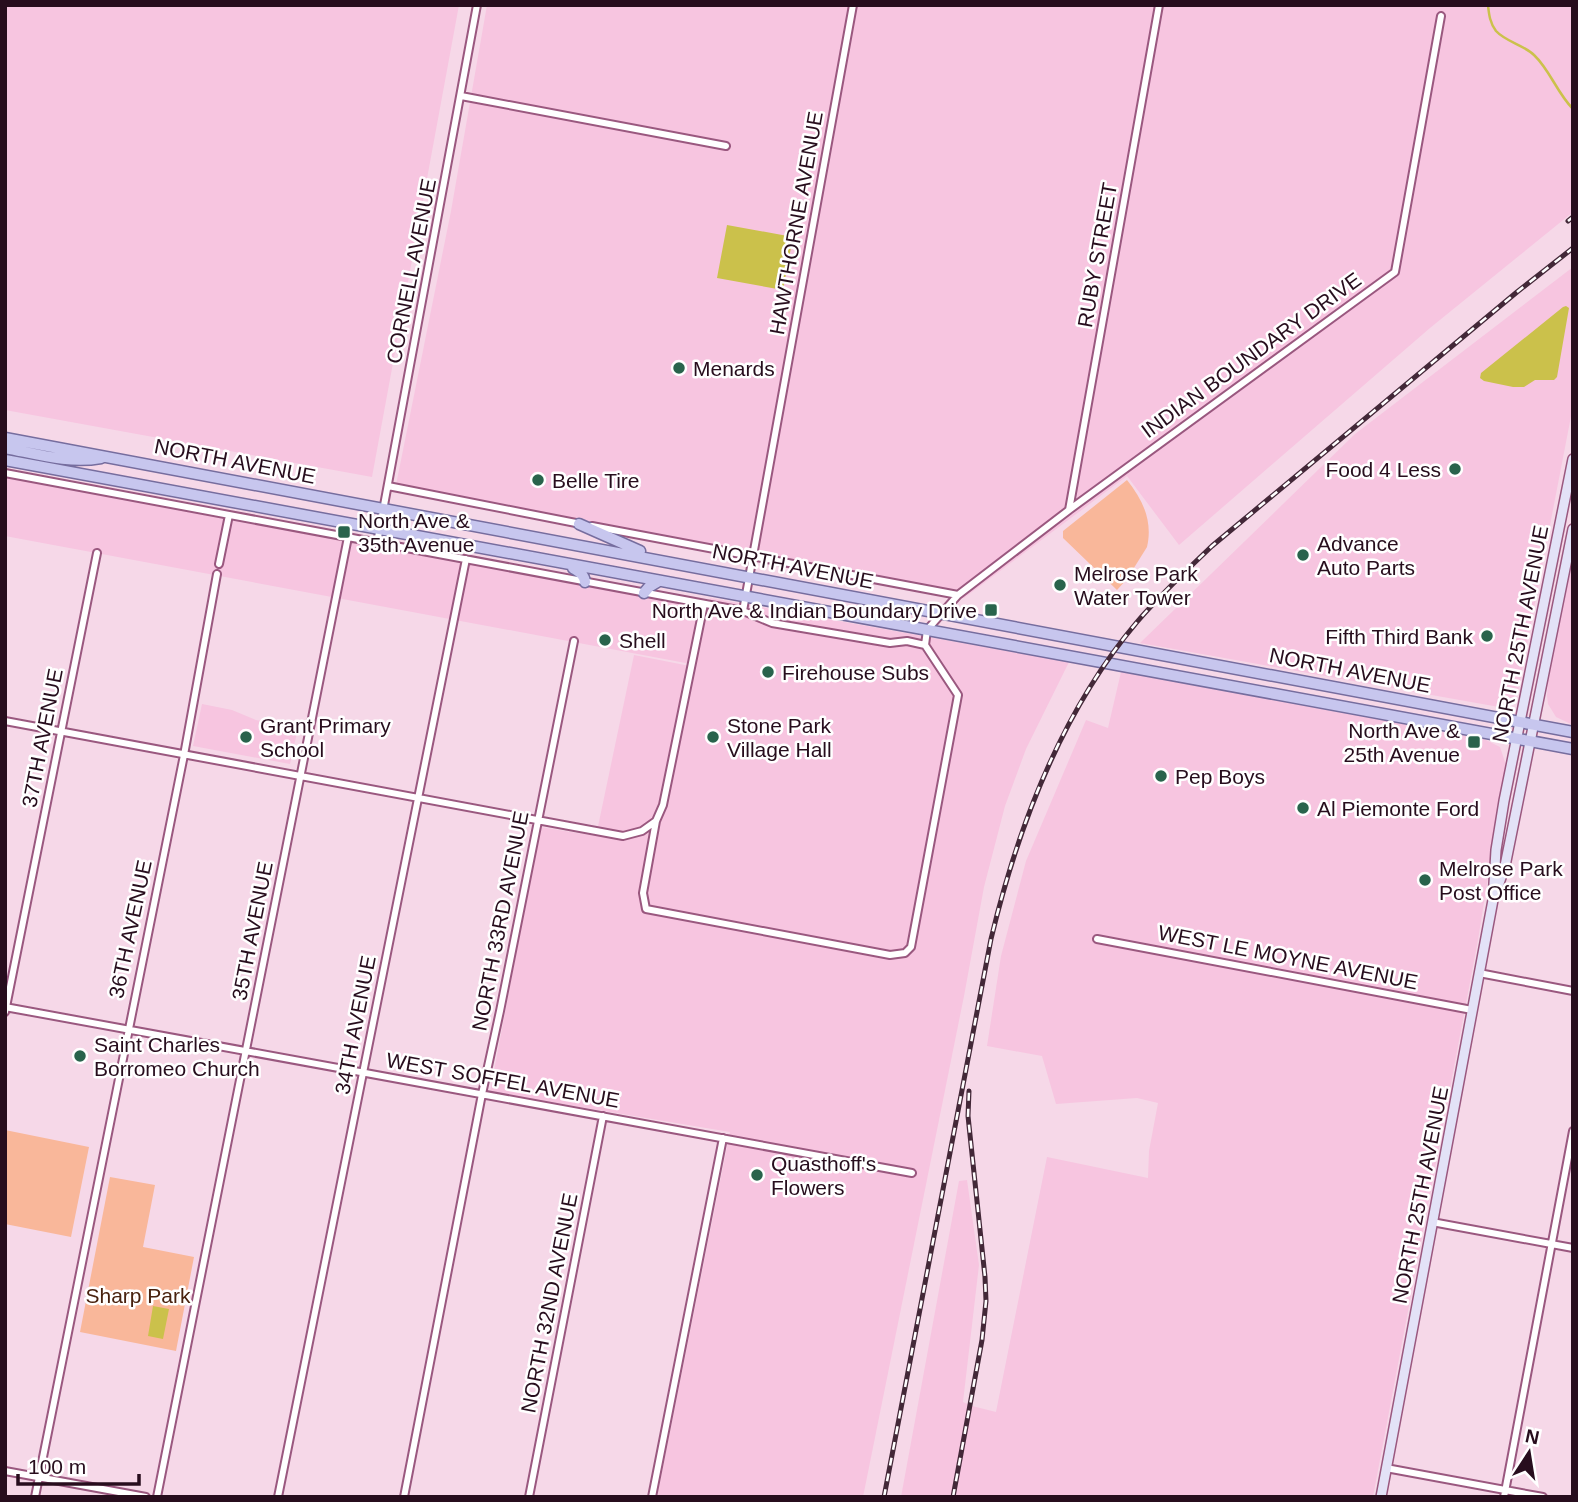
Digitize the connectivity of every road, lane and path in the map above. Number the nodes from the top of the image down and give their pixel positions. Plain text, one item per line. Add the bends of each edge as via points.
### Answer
1 (477, 5) edge
2 (853, 5) edge
3 (1159, 5) edge
4 (1441, 16) dead end
5 (461, 96) junction
6 (726, 146) dead end
7 (5, 438) edge
8 (5, 448) edge
9 (109, 457) junction
10 (1573, 459) edge
11 (5, 460) edge
12 (22, 463) junction
13 (5, 467) edge
14 (5, 473) edge
15 (388, 486) junction
16 (384, 508) junction
17 (1069, 510) junction
18 (229, 515) junction
19 (579, 524) junction
20 (380, 529) junction
21 (1573, 529) edge
22 (348, 537) junction
23 (377, 542) junction
24 (97, 553) dead end
25 (754, 556) junction
26 (466, 559) junction
27 (667, 561) junction
28 (219, 564) dead end
29 (566, 564) junction
30 (216, 574) dead end
31 (750, 577) junction
32 (659, 581) junction
33 (584, 586) junction
34 (645, 593) junction
35 (958, 595) junction
36 (746, 597) junction
37 (704, 604) junction
38 (743, 611) junction
39 (942, 614) junction
40 (927, 630) junction
41 (574, 641) dead end
42 (925, 645) junction
43 (1338, 687) junction
44 (1407, 701) junction
45 (1334, 706) junction
46 (1404, 719) junction
47 (5, 721) edge
48 (1520, 722) junction
49 (1533, 725) junction
50 (61, 732) junction
51 (1573, 732) edge
52 (1516, 739) junction
53 (1530, 742) junction
54 (1573, 750) edge
55 (184, 755) junction
56 (300, 776) junction
57 (418, 799) junction
58 (538, 821) junction
59 (656, 821) junction
60 (1493, 900) junction
61 (1097, 939) dead end
62 (1479, 973) junction
63 (1573, 991) edge
64 (6, 1009) edge
65 (1472, 1010) junction
66 (128, 1030) junction
67 (246, 1051) junction
68 (363, 1072) junction
69 (482, 1094) junction
70 (603, 1116) junction
71 (1573, 1132) edge
72 (723, 1138) junction
73 (912, 1173) dead end
74 (1432, 1222) junction
75 (1551, 1244) junction
76 (1573, 1248) edge
77 (1386, 1468) junction
78 (5, 1471) edge
79 (39, 1477) junction
80 (1505, 1493) edge
81 (35, 1497) edge
82 (146, 1497) edge
83 (157, 1497) edge
84 (278, 1497) edge
85 (404, 1497) edge
86 (529, 1497) edge
87 (652, 1497) edge
88 (1381, 1497) edge
89 (1543, 1497) edge

1 - 5 street, CORNELL AVENUE
2 - 25 street, HAWTHORNE AVENUE
3 - 17 street, RUBY STREET
4 - 17 street, INDIAN BOUNDARY DRIVE via 1395,272
5 - 6 street
5 - 15 street, CORNELL AVENUE
7 - 9 main road, NORTH AVENUE
8 - 9 main road via 72,460
9 - 16 main road, NORTH AVENUE
10 - 48 main road, NORTH 25TH AVENUE
11 - 12 main road, NORTH AVENUE
12 - 13 main road
12 - 20 main road, NORTH AVENUE
14 - 18 street
15 - 16 street, CORNELL AVENUE
15 - 19 street, NORTH AVENUE
16 - 20 street, CORNELL AVENUE
16 - 27 main road, NORTH AVENUE
17 - 35 street, INDIAN BOUNDARY DRIVE
18 - 22 street
18 - 28 street
19 - 25 street, NORTH AVENUE
19 - 27 main road
20 - 23 street, CORNELL AVENUE
20 - 29 main road, NORTH AVENUE
21 - 49 main road, NORTH 25TH AVENUE
22 - 23 street
22 - 56 street, 35TH AVENUE
23 - 26 street
24 - 50 street, 37TH AVENUE
25 - 31 street, HAWTHORNE AVENUE
25 - 35 street, NORTH AVENUE
26 - 33 street
26 - 57 street, 34TH AVENUE
27 - 31 main road, NORTH AVENUE
29 - 32 main road, NORTH AVENUE
29 - 33 main road via 582,573
30 - 55 street, 36TH AVENUE
31 - 36 street, HAWTHORNE AVENUE
31 - 39 main road, NORTH AVENUE
32 - 34 main road
32 - 36 main road, NORTH AVENUE
33 - 34 street
34 - 37 street
35 - 39 street, INDIAN BOUNDARY DRIVE
36 - 38 street, HAWTHORNE AVENUE
36 - 40 main road, NORTH AVENUE
37 - 38 street
37 - 59 street
38 - 42 street via 772,622
39 - 40 street, INDIAN BOUNDARY DRIVE
39 - 43 main road, NORTH AVENUE
40 - 42 street
40 - 45 main road, NORTH AVENUE
41 - 58 street, NORTH 33RD AVENUE
42 - 59 street via 958,695 911,947 905,953 890,956 646,909 643,893
43 - 44 main road, NORTH AVENUE
43 - 45 main road
44 - 46 main road
44 - 48 main road, NORTH AVENUE
45 - 46 main road, NORTH AVENUE
46 - 52 main road, NORTH AVENUE
47 - 50 street
48 - 49 main road, NORTH AVENUE
48 - 52 main road, NORTH 25TH AVENUE
49 - 51 main road, NORTH AVENUE
49 - 53 main road, NORTH 25TH AVENUE
50 - 55 street
50 - 64 street, 37TH AVENUE
52 - 53 main road, NORTH AVENUE
52 - 60 main road, NORTH 25TH AVENUE via 1496,850
53 - 54 main road, NORTH AVENUE
53 - 60 main road, NORTH 25TH AVENUE via 1506,866
55 - 56 street
55 - 66 street, 36TH AVENUE
56 - 57 street
56 - 67 street, 35TH AVENUE
57 - 58 street
57 - 68 street, 34TH AVENUE
58 - 59 street via 623,836
58 - 69 street, NORTH 33RD AVENUE
60 - 62 main road, NORTH 25TH AVENUE
61 - 65 street, WEST LE MOYNE AVENUE
62 - 63 street
62 - 65 main road, NORTH 25TH AVENUE
64 - 66 street, WEST SOFFEL AVENUE
65 - 74 main road, NORTH 25TH AVENUE
66 - 67 street, WEST SOFFEL AVENUE
66 - 79 street, 36TH AVENUE
67 - 68 street, WEST SOFFEL AVENUE
67 - 83 street, 35TH AVENUE
68 - 69 street, WEST SOFFEL AVENUE
68 - 84 street, 34TH AVENUE
69 - 70 street, WEST SOFFEL AVENUE
69 - 85 street, NORTH 33RD AVENUE
70 - 72 street, WEST SOFFEL AVENUE
70 - 86 street, NORTH 32ND AVENUE
71 - 75 street
72 - 73 street, WEST SOFFEL AVENUE
72 - 87 street
74 - 75 street
74 - 77 main road, NORTH 25TH AVENUE
75 - 76 street
75 - 80 street
77 - 80 street
77 - 88 main road, NORTH 25TH AVENUE
78 - 79 street
79 - 81 street, 36TH AVENUE
79 - 82 street
80 - 89 street

